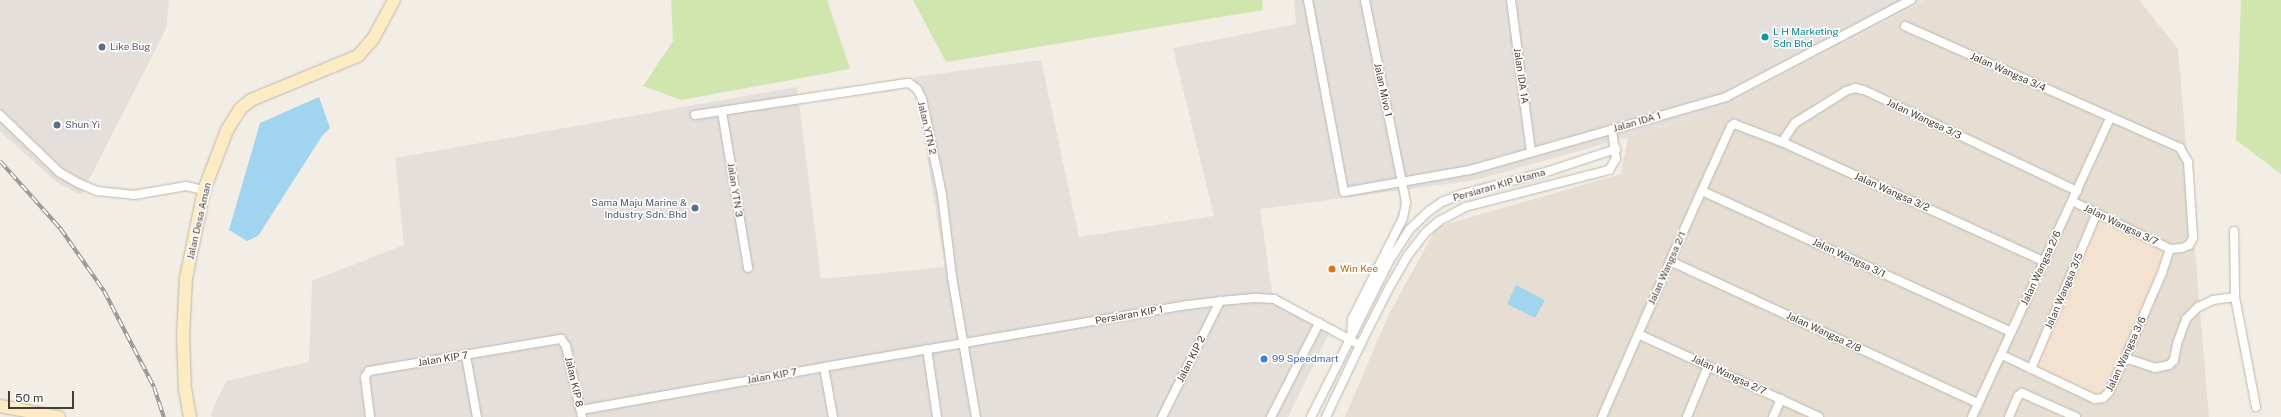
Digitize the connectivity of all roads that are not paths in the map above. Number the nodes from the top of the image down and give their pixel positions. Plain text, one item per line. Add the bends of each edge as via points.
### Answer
1 (394, 0) edge
2 (1308, 0) edge
3 (1365, 0) edge
4 (1511, 0) edge
5 (1911, 0) edge
6 (1905, 26) dead end
7 (722, 112) junction
8 (0, 115) edge
9 (695, 115) dead end
10 (2110, 118) junction
11 (1738, 124) joint
12 (1612, 129) junction
13 (1782, 142) junction
14 (1616, 149) junction
15 (1531, 152) junction
16 (1402, 180) junction
17 (204, 190) junction
18 (1702, 191) junction
19 (2077, 191) junction
20 (2072, 201) junction
21 (2097, 213) junction
22 (1418, 221) junction
23 (2234, 231) dead end
24 (1426, 232) junction
25 (2170, 249) junction
26 (1670, 261) junction
27 (2045, 262) junction
28 (748, 268) dead end
29 (2235, 297) junction
30 (1220, 301) junction
31 (1319, 323) junction
32 (2011, 332) junction
33 (1638, 334) junction
34 (1351, 340) junction
35 (964, 343) junction
36 (1360, 345) junction
37 (566, 346) joint
38 (927, 349) junction
39 (2002, 355) junction
40 (466, 356) junction
41 (2125, 358) junction
42 (1708, 366) junction
43 (824, 367) junction
44 (2031, 369) junction
45 (1781, 399) junction
46 (1978, 403) junction
47 (0, 406) edge
48 (2256, 407) dead end
49 (581, 414) edge
50 (59, 417) edge
51 (190, 417) edge
52 (370, 417) edge
53 (476, 417) edge
54 (833, 417) edge
55 (938, 417) edge
56 (976, 417) edge
57 (1162, 417) edge
58 (1271, 417) edge
59 (1310, 417) edge
60 (1326, 417) edge
61 (1602, 417) edge
62 (1687, 417) edge
63 (1774, 417) edge
64 (1819, 417) edge
65 (1972, 417) edge
66 (2009, 417) edge
67 (2076, 417) edge

1 - 17 street, Jalan Desa Aman via 373,39 358,56 251,100 240,109 226,130
2 - 16 street, Jalan IDA 1 via 1344,192
3 - 16 street, Jalan Mivo 1
4 - 15 street, Jalan IDA 1A
5 - 12 street, Jalan IDA 1 via 1726,97
6 - 10 street, Jalan Wangsa 3/4
7 - 9 street, Jalan YTN 2
7 - 28 street, Jalan YTN 3
7 - 35 street, Jalan YTN 2 via 899,84 909,83 916,89 922,99 942,195 952,277
8 - 17 street via 59,172 97,190 134,195 186,186
10 - 19 street, Jalan Wangsa 2/6
10 - 25 street, Jalan Wangsa 3/4 via 2171,144 2185,154 2189,170 2193,238 2189,245
11 - 13 street, Jalan Wangsa 3/2
11 - 18 street, Jalan Wangsa 2/1 via 1731,126
12 - 14 street, Persiaran KIP Utama
12 - 15 street, Jalan IDA 1
13 - 19 street, Jalan Wangsa 3/3 via 1795,123 1855,88
13 - 27 street, Jalan Wangsa 3/2
14 - 22 street, Persiaran KIP Utama via 1549,171 1462,194 1442,202
14 - 24 street, Persiaran KIP Utama via 1614,164 1609,170 1465,207 1439,221
15 - 16 street, Jalan IDA 1 via 1470,170
16 - 34 street, Jalan Mivo 1 via 1406,202 1403,218 1352,319
17 - 51 street, Jalan Desa Aman via 186,278 183,336 185,390
18 - 26 street, Jalan Wangsa 2/1
18 - 32 street, Jalan Wangsa 3/1
19 - 20 street, Jalan Wangsa 2/6
20 - 21 street, Jalan Wangsa 3/7
20 - 27 street, Jalan Wangsa 2/6
21 - 25 street, Jalan Wangsa 3/7
21 - 44 street, Jalan Wangsa 3/5
22 - 24 street
22 - 34 street, Persiaran KIP Utama via 1409,230 1389,261
23 - 29 street
24 - 36 street, Persiaran KIP Utama via 1408,255
25 - 41 street, Jalan Wangsa 3/6
26 - 33 street, Jalan Wangsa 2/1
26 - 46 street, Jalan Wangsa 2/8
27 - 32 street, Jalan Wangsa 2/6
29 - 41 street via 2213,300 2198,307 2186,319 2174,360 2169,365 2155,368
29 - 48 street
30 - 31 street, Persiaran KIP 1 via 1274,299
30 - 35 street, Persiaran KIP 1
30 - 57 street, Jalan KIP 2
31 - 34 street, Persiaran KIP 1
31 - 58 street
32 - 39 street, Jalan Wangsa 2/6
33 - 42 street, Jalan Wangsa 2/7
33 - 61 street, Jalan Wangsa 2/1
34 - 36 street, Persiaran KIP 1
34 - 59 street, Persiaran KIP Utama
35 - 38 street, Jalan KIP 7
35 - 56 street
36 - 60 street, Persiaran KIP Utama
37 - 40 street, Jalan KIP 7 via 561,339
37 - 49 street, Jalan KIP 8
38 - 43 street, Jalan KIP 7
38 - 55 street
39 - 44 street, Jalan Wangsa 3/6
39 - 46 street, Jalan Wangsa 2/6
40 - 52 street, Jalan KIP 7 via 371,370 366,375
40 - 53 street
41 - 44 street, Jalan Wangsa 3/6 via 2110,392 2099,399
42 - 45 street, Jalan Wangsa 2/7
42 - 62 street
43 - 49 street, Jalan KIP 7
43 - 54 street
45 - 63 street
45 - 64 street, Jalan Wangsa 2/7
46 - 65 street, Jalan Wangsa 2/6
47 - 50 street
66 - 67 street via 2018,396 2022,393

